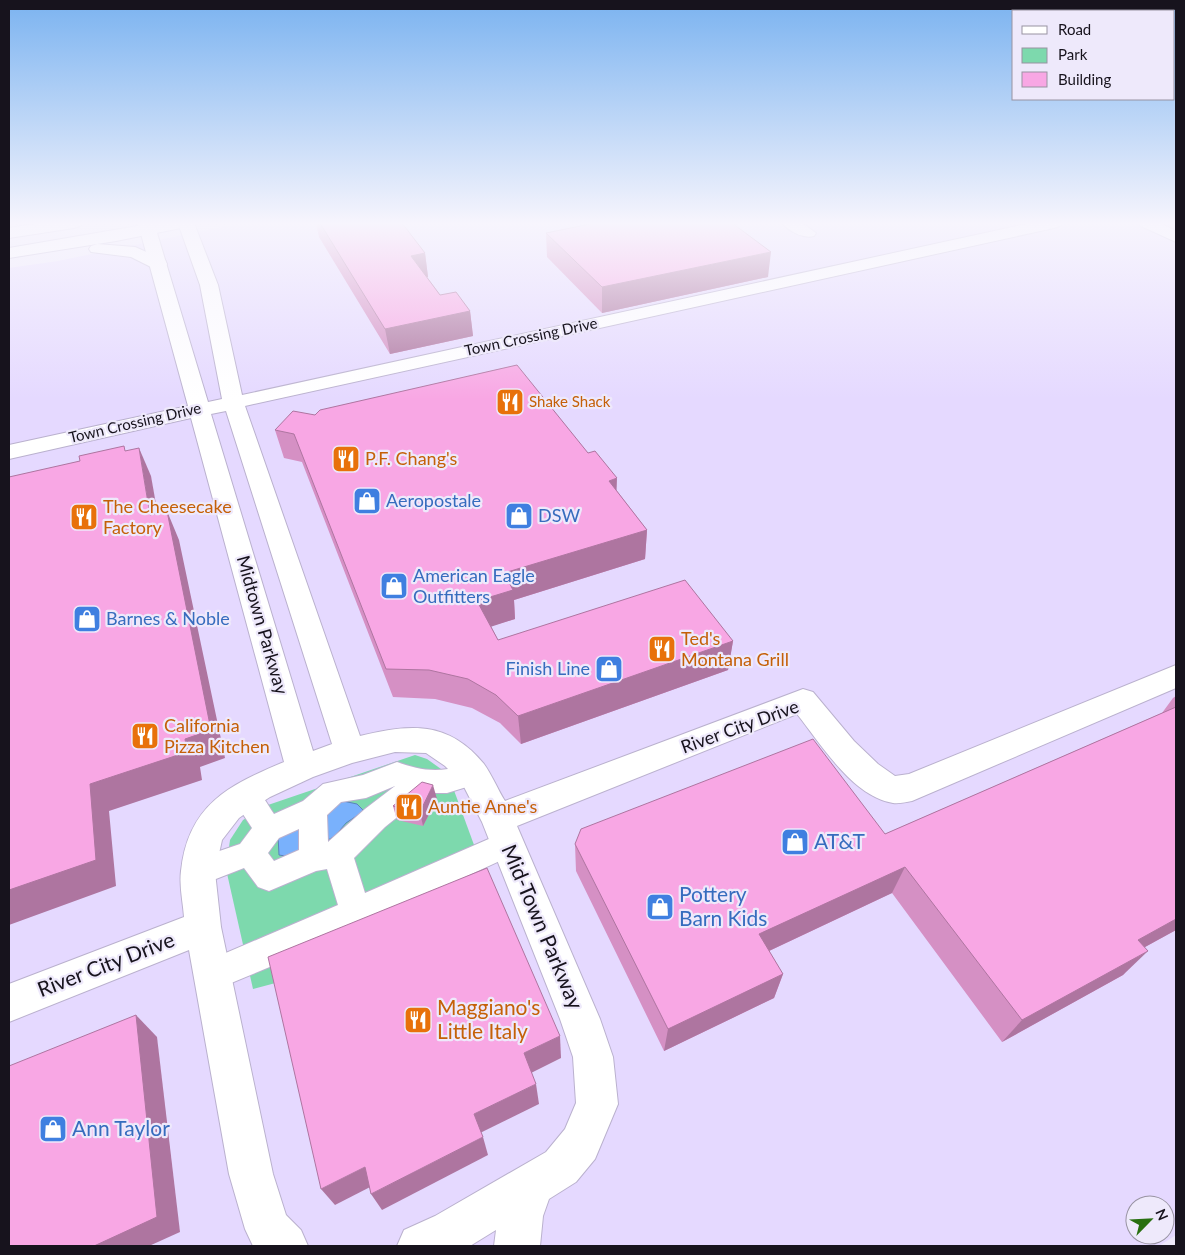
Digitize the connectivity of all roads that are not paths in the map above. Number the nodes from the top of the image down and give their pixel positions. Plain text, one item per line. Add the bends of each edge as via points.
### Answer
1 (164, 282) edge
2 (208, 282) edge
3 (786, 282) edge
4 (234, 402) junction
5 (200, 409) junction
6 (9, 452) edge
7 (1176, 676) edge
8 (350, 751) junction
9 (404, 765) junction
10 (302, 768) junction
11 (473, 774) junction
12 (245, 796) junction
13 (313, 810) junction
14 (268, 830) junction
15 (502, 832) junction
16 (250, 852) junction
17 (326, 856) junction
18 (198, 872) junction
19 (355, 912) junction
20 (203, 927) junction
21 (212, 975) junction
22 (9, 1003) edge
23 (531, 1184) junction
24 (285, 1246) edge
25 (420, 1246) edge
26 (517, 1246) edge

1 - 5 street, Midtown Parkway
2 - 4 street
3 - 4 street, Town Crossing Drive
4 - 5 street, Town Crossing Drive
4 - 8 street
5 - 6 street, Town Crossing Drive
5 - 10 street, Midtown Parkway
7 - 15 street, River City Drive via 912,787 891,789 876,783 861,769 803,700
8 - 9 street, Mid-Town Parkway
8 - 10 street, Mid-Town Parkway
9 - 11 street via 447,780
9 - 11 street, Mid-Town Parkway via 432,741 456,757
9 - 13 street via 366,786 333,792
9 - 17 street via 376,818
10 - 12 street, Mid-Town Parkway
11 - 15 street, Mid-Town Parkway
12 - 14 street
12 - 18 street, Mid-Town Parkway via 227,808 206,835
13 - 14 street
13 - 17 street
14 - 16 street
15 - 19 street
15 - 23 street, Mid-Town Parkway via 580,1019 593,1057 597,1104 580,1144 561,1167
16 - 17 street via 269,877
16 - 18 street
17 - 19 street
18 - 20 street, Mid-Town Parkway
19 - 21 street
20 - 21 street, Mid-Town Parkway
20 - 22 street, River City Drive
21 - 24 street, Mid-Town Parkway via 251,1174 268,1229
23 - 25 street, Mid-Town Parkway via 451,1232
23 - 26 street via 521,1216

